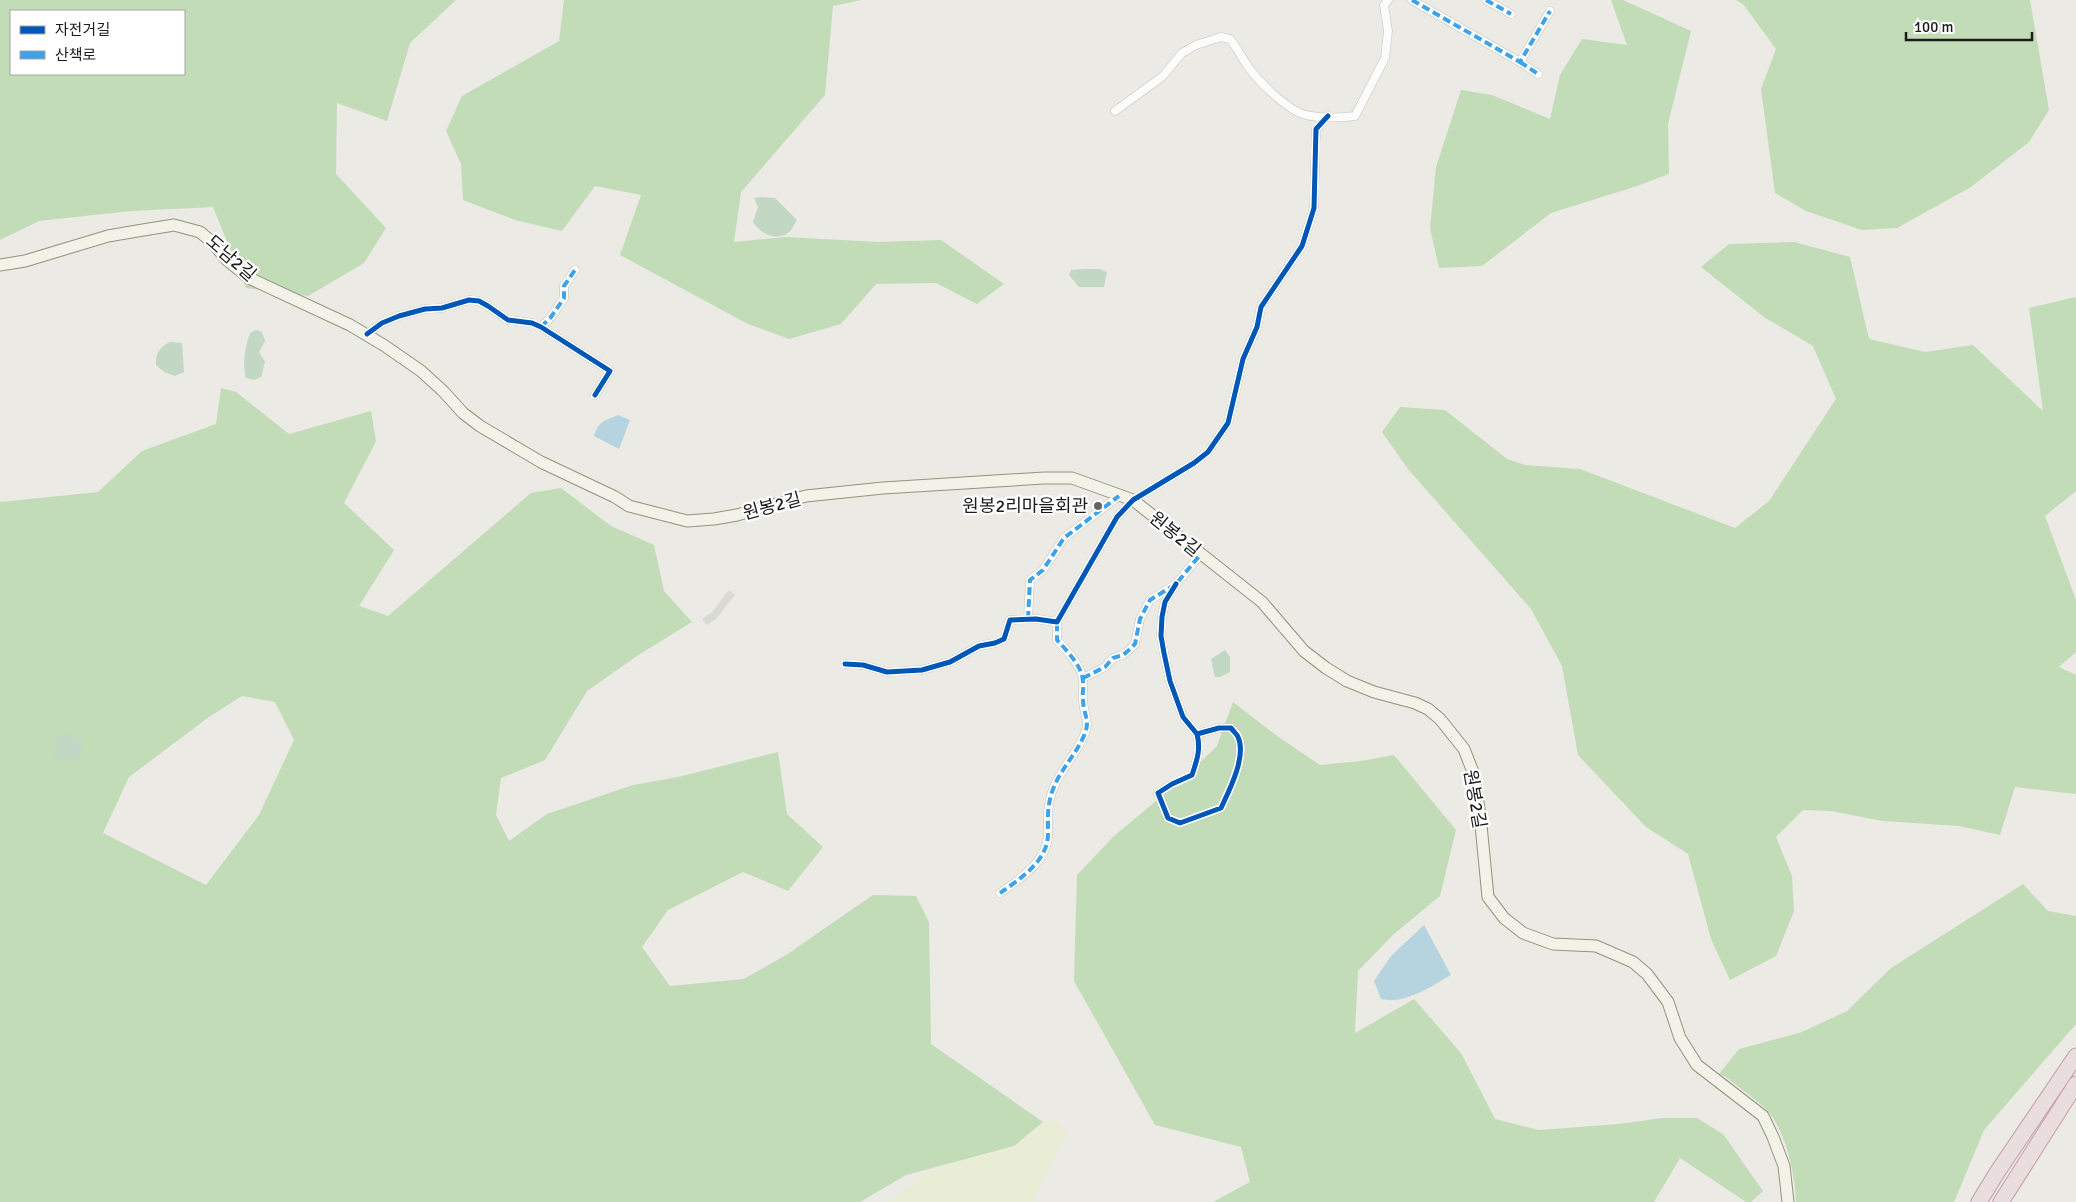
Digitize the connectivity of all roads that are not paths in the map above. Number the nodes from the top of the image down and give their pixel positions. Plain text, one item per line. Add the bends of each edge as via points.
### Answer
1 (1388, 0) edge
2 (1412, 0) edge
3 (1486, 0) edge
4 (1550, 11) dead end
5 (1511, 14) dead end
6 (1520, 62) junction
7 (1538, 74) dead end
8 (1115, 111) dead end
9 (1328, 116) junction
10 (0, 266) edge
11 (574, 270) dead end
12 (541, 327) junction
13 (367, 334) junction
14 (595, 395) dead end
15 (1119, 496) junction
16 (1133, 500) junction
17 (1200, 555) junction
18 (1176, 584) junction
19 (1028, 619) junction
20 (1057, 622) junction
21 (845, 664) dead end
22 (1083, 678) junction
23 (1197, 734) junction
24 (1000, 893) dead end
25 (2076, 1056) edge
26 (2076, 1084) edge
27 (1788, 1202) edge
28 (1979, 1202) edge
29 (2001, 1202) edge

1 - 9 street via 1384,5 1388,32 1386,58 1364,102 1355,116
2 - 6 street
3 - 5 street
4 - 6 street
6 - 7 street
8 - 9 street via 1163,76 1182,53 1221,37 1230,39 1250,68 1299,113
9 - 16 street via 1316,129 1314,208 1302,246 1261,307 1257,327 1243,359 1228,423 1208,452
10 - 13 main road, 도남2길 via 108,236 174,225 200,232 249,278
11 - 12 street via 564,286 564,298
12 - 13 street via 508,320 479,301 469,300 399,316
12 - 14 street via 610,371
13 - 15 main road, 원봉2길 via 421,371 480,426 541,462 629,506 687,521 737,515 806,496 1014,480 1072,478
15 - 16 main road, 원봉2길
15 - 19 street via 1064,538 1043,570 1030,580
16 - 17 main road, 원봉2길
16 - 20 street via 1117,517
17 - 18 street
17 - 27 main road, 원봉2길 via 1262,602 1304,651 1326,668 1347,682 1415,703 1440,719 1464,750 1473,772 1488,897 1504,918 1534,938 1553,944 1596,946 1634,962 1668,1002 1680,1038 1697,1065 1763,1116 1784,1166
18 - 22 street via 1150,600 1140,620 1135,644 1105,667
18 - 23 street via 1165,602 1162,616 1164,653 1183,717
19 - 20 street
19 - 21 street via 1010,620 1004,638 995,644 980,646 950,662 922,670 887,672
20 - 22 street via 1057,640 1070,654
22 - 24 street via 1082,700 1089,724 1052,792 1046,849 1033,868
23 - 23 street via 1231,728 1239,738 1240,760 1221,808 1180,823 1168,818 1158,793 1192,774 1199,757
25 - 28 highway
26 - 29 highway

